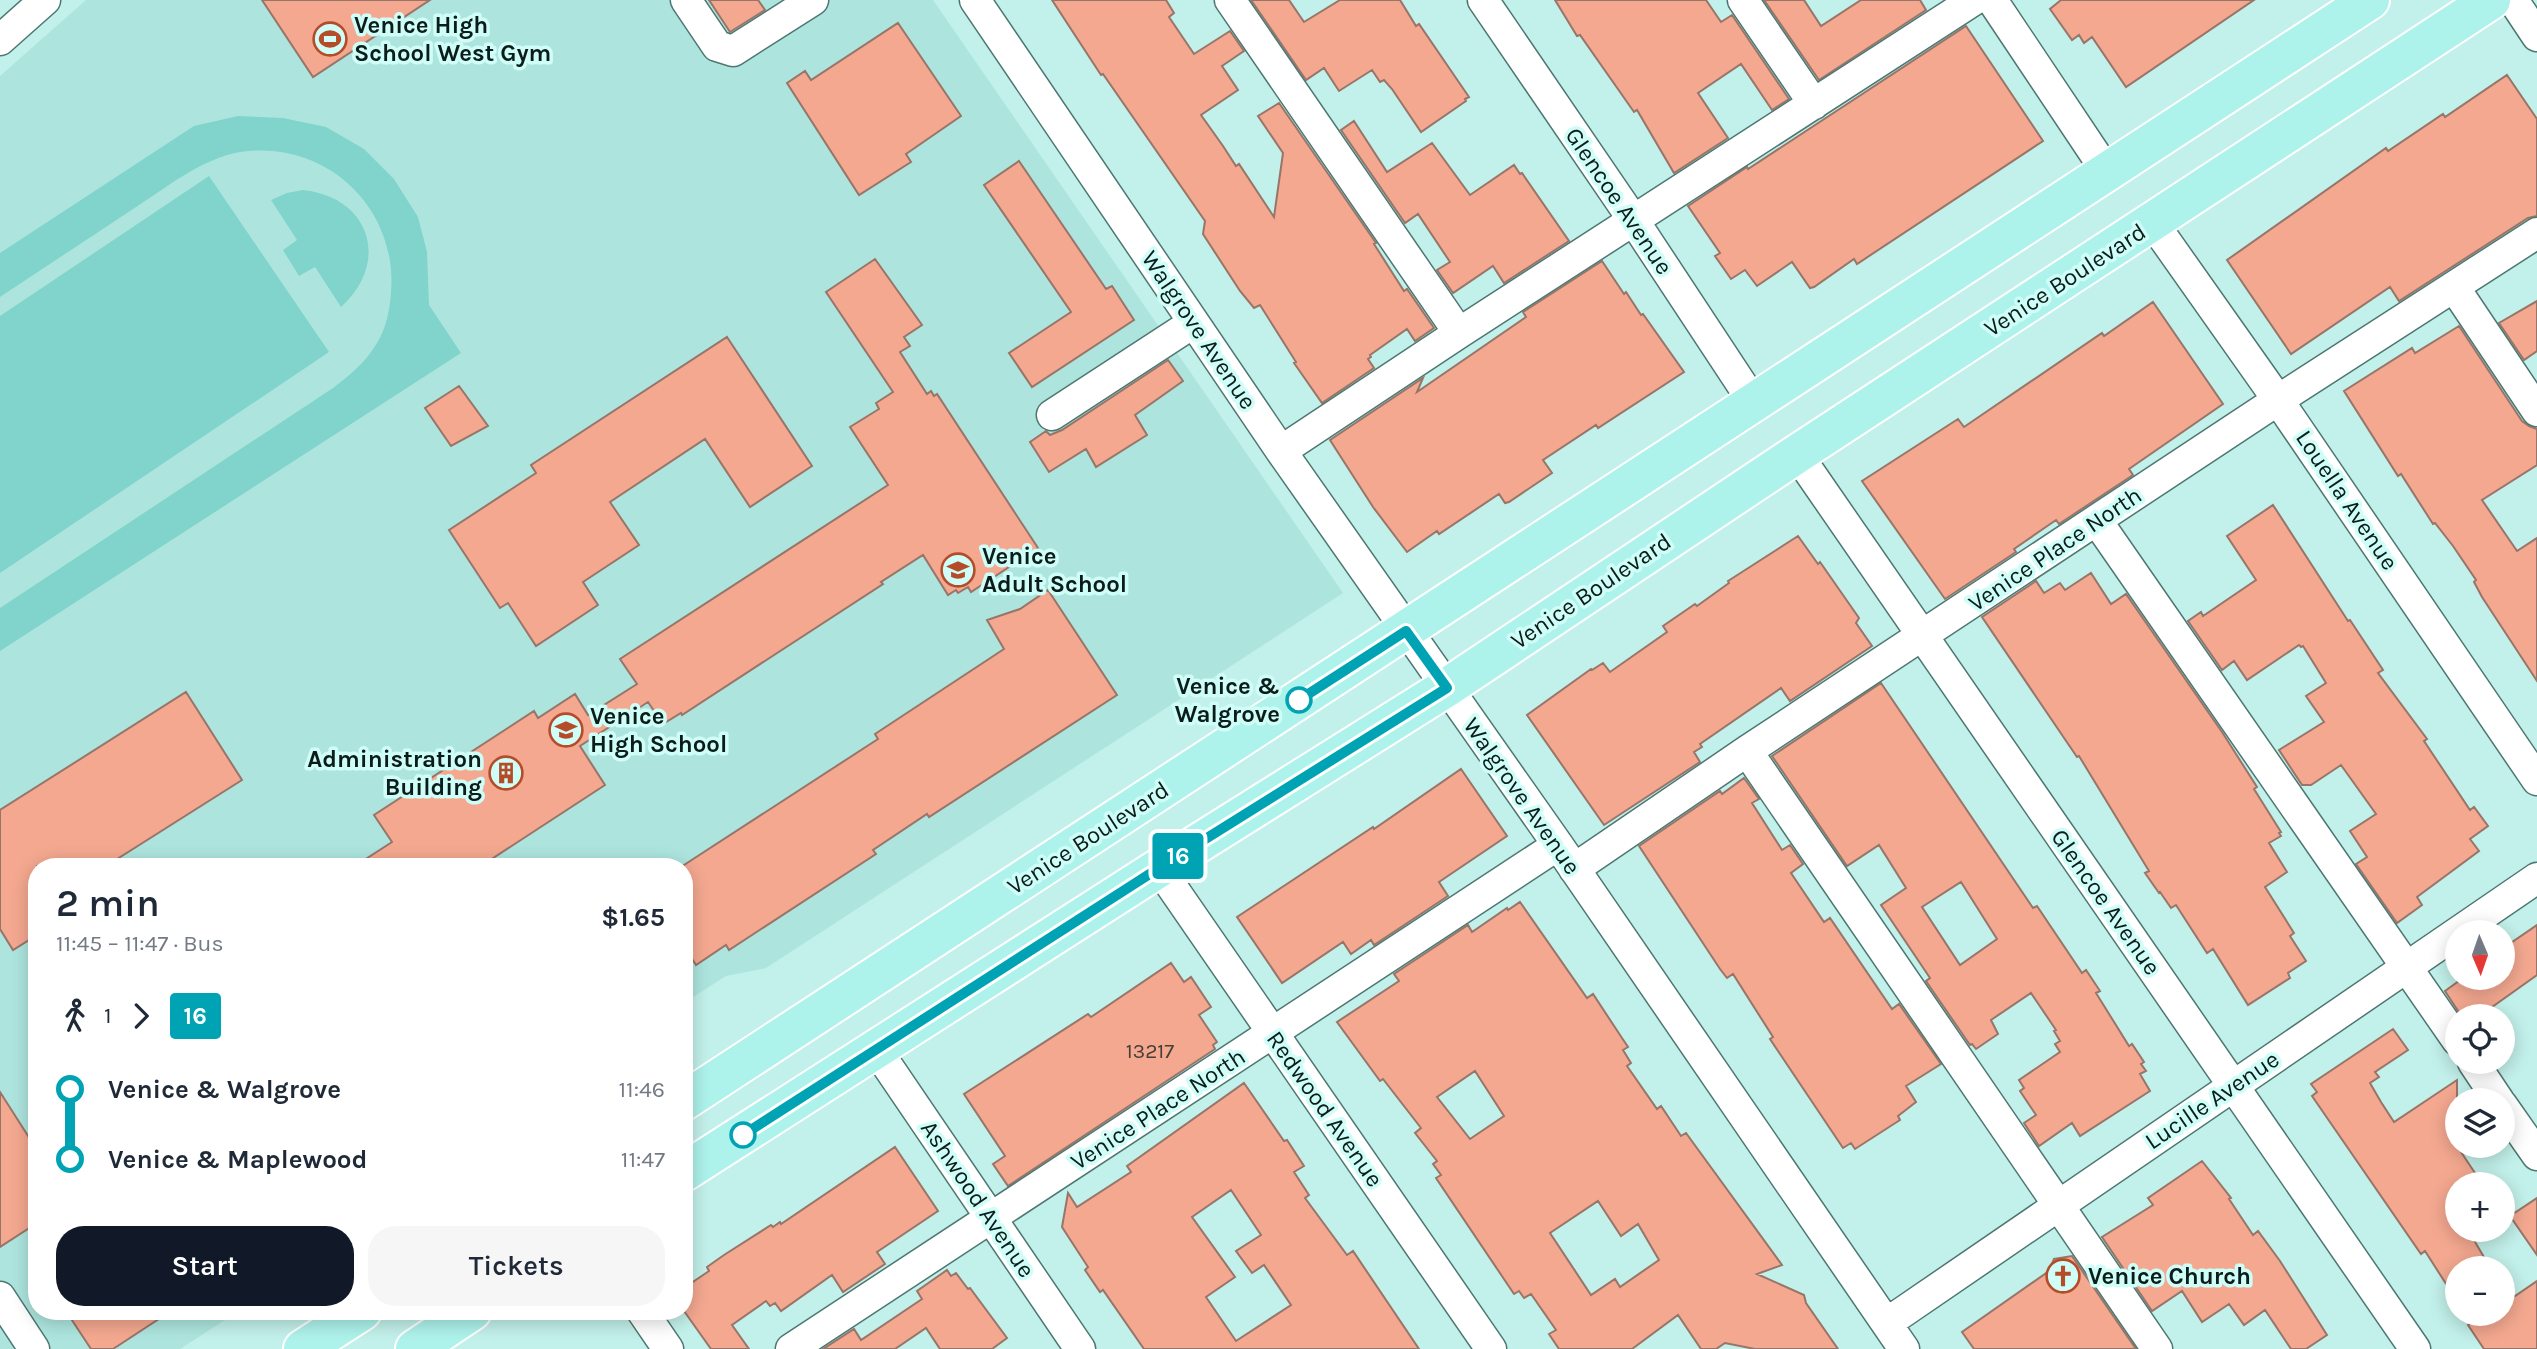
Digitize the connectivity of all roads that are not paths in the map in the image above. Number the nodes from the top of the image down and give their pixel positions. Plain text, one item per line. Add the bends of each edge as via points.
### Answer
1 (45, 0) edge
2 (686, 0) edge
3 (813, 0) edge
4 (975, 0) edge
5 (1230, 0) edge
6 (1483, 0) edge
7 (1743, 0) edge
8 (1974, 0) edge
9 (1992, 0) edge
10 (2370, 0) edge
11 (2491, 0) edge
12 (2513, 0) edge
13 (2537, 36) edge
14 (0, 40) edge
15 (1814, 104) junction
16 (2107, 172) junction
17 (1634, 221) junction
18 (2153, 223) junction
19 (2537, 233) edge
20 (2454, 287) junction
21 (1194, 323) junction
22 (1459, 333) junction
23 (2278, 400) junction
24 (1754, 403) junction
25 (2537, 411) edge
26 (1052, 415) dead end
27 (1281, 451) junction
28 (1797, 454) junction
29 (2097, 521) junction
30 (1406, 631) junction
31 (1923, 637) junction
32 (1447, 688) junction
33 (1747, 751) junction
34 (2537, 780) edge
35 (1566, 857) junction
36 (1159, 868) junction
37 (2537, 878) edge
38 (2407, 967) junction
39 (2445, 1022) edge
40 (1273, 1033) junction
41 (876, 1049) junction
42 (2233, 1086) junction
43 (693, 1095) edge
44 (2515, 1124) edge
45 (2537, 1155) edge
46 (693, 1166) edge
47 (2058, 1206) junction
48 (990, 1219) junction
49 (0, 1297) edge
50 (348, 1320) edge
51 (458, 1320) edge
52 (648, 1320) edge
53 (1886, 1323) junction
54 (34, 1349) edge
55 (303, 1349) edge
56 (415, 1349) edge
57 (668, 1349) edge
58 (791, 1349) edge
59 (1080, 1349) edge
60 (1491, 1349) edge
61 (1904, 1349) edge
62 (2157, 1349) edge
63 (2415, 1349) edge

1 - 14 street
2 - 3 street via 717,46 733,51
4 - 21 street, Walgrove Avenue
5 - 22 street
6 - 17 street, Glencoe Avenue
7 - 15 street
8 - 15 street
9 - 16 street
10 - 16 main road, Venice Boulevard
11 - 18 main road, Venice Boulevard
12 - 13 street
15 - 17 street
16 - 24 main road, Venice Boulevard
17 - 22 street
17 - 24 street, Glencoe Avenue
18 - 23 street, Louella Avenue
18 - 28 main road, Venice Boulevard
19 - 20 street, Venice Place North
20 - 23 street, Venice Place North
20 - 25 street
21 - 26 street
21 - 27 street, Walgrove Avenue
22 - 27 street
23 - 29 street, Venice Place North
23 - 34 street, Louella Avenue
24 - 30 main road, Venice Boulevard
27 - 30 street, Walgrove Avenue
28 - 31 street, Glencoe Avenue
28 - 32 main road, Venice Boulevard
29 - 31 street, Venice Place North
29 - 38 street
30 - 32 street, Walgrove Avenue
30 - 43 main road, Venice Boulevard
31 - 33 street, Venice Place North
31 - 42 street, Glencoe Avenue
32 - 35 street, Walgrove Avenue
32 - 36 main road, Venice Boulevard
33 - 35 street, Venice Place North
33 - 47 street
35 - 40 street, Venice Place North
35 - 53 street, Walgrove Avenue
36 - 40 street, Redwood Avenue
36 - 41 main road, Venice Boulevard
37 - 38 street, Lucille Avenue
38 - 39 street
38 - 42 street, Lucille Avenue
40 - 48 street, Venice Place North
40 - 60 street, Redwood Avenue
41 - 46 main road, Venice Boulevard
41 - 48 street, Ashwood Avenue
42 - 47 street, Lucille Avenue
42 - 63 street, Glencoe Avenue
44 - 45 street
47 - 53 street, Lucille Avenue
47 - 62 street
48 - 58 street, Venice Place North
48 - 59 street, Ashwood Avenue
49 - 54 street
50 - 55 main road
51 - 56 main road
52 - 57 street
53 - 61 street, Walgrove Avenue

